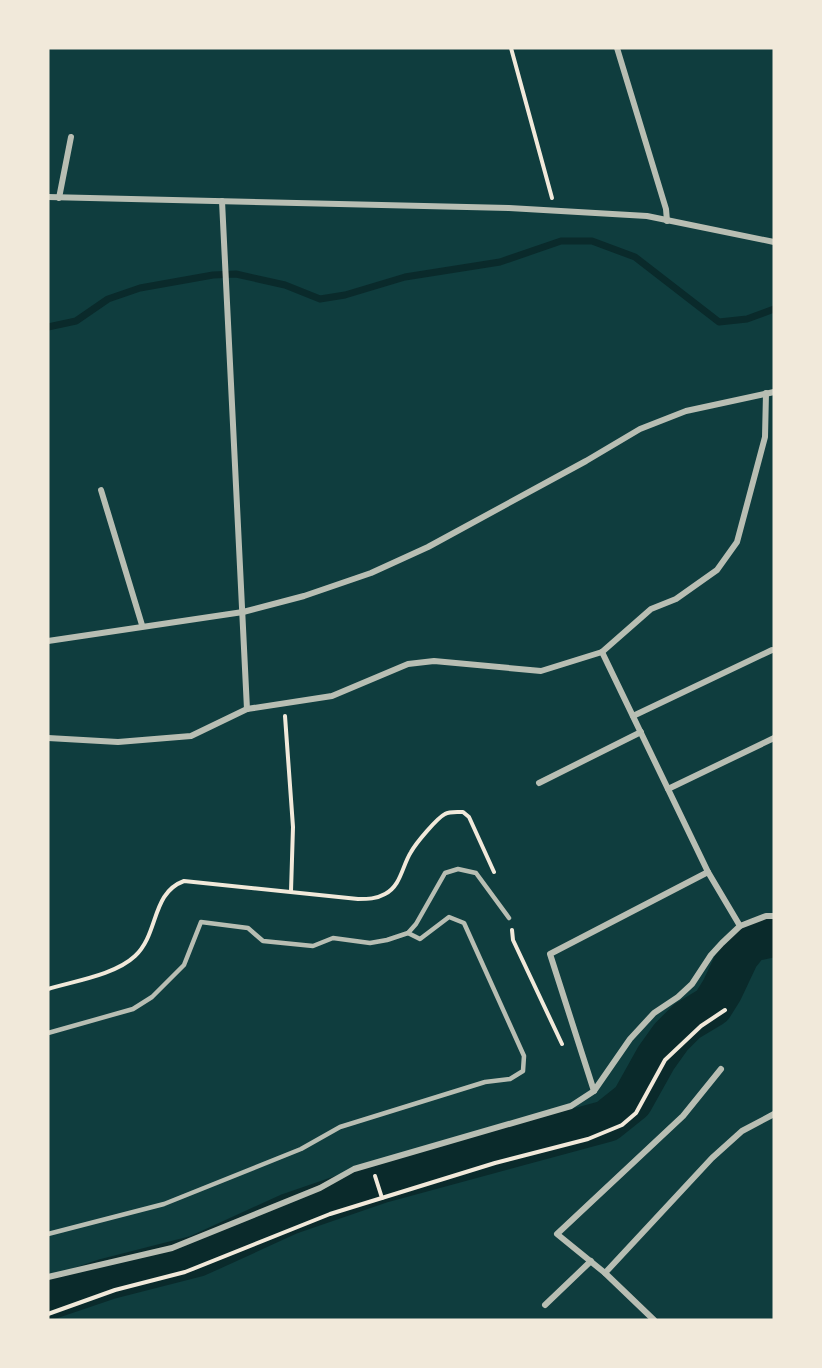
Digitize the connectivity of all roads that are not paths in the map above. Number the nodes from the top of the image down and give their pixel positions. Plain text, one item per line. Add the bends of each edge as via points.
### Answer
1 (617, 48) edge
2 (72, 137) dead end
3 (48, 197) edge
4 (59, 198) junction
5 (222, 201) junction
6 (667, 221) junction
7 (774, 242) edge
8 (774, 392) edge
9 (766, 393) junction
10 (102, 490) dead end
11 (243, 612) junction
12 (142, 625) junction
13 (48, 641) edge
14 (772, 650) dead end
15 (602, 652) junction
16 (247, 709) junction
17 (633, 716) junction
18 (640, 732) junction
19 (48, 738) edge
20 (774, 738) edge
21 (539, 783) dead end
22 (668, 789) junction
23 (708, 872) junction
24 (774, 916) edge
25 (509, 918) road end
26 (740, 926) junction
27 (408, 933) junction
28 (48, 1033) edge
29 (721, 1069) dead end
30 (594, 1092) junction
31 (774, 1114) edge
32 (48, 1234) edge
33 (591, 1261) junction
34 (605, 1273) junction
35 (48, 1277) edge
36 (545, 1305) dead end
37 (654, 1320) edge

1 - 6 street
2 - 4 street
3 - 4 street
4 - 5 street
5 - 6 street via 552,211 647,216
5 - 11 street
6 - 7 street
8 - 9 street
9 - 11 street via 686,411 640,429 418,551 348,581
9 - 15 street via 765,437 737,542 717,570 676,599 651,609
10 - 12 street
11 - 12 street
11 - 16 street
12 - 13 street
14 - 17 street
15 - 16 street via 541,671 434,661 408,664 332,696
15 - 17 street
16 - 19 street via 191,736 118,742
17 - 18 street
18 - 21 street
18 - 22 street
20 - 22 street
22 - 23 street
23 - 26 street
23 - 30 street via 550,954
24 - 26 street
25 - 27 lane via 476,873 458,869 445,873
26 - 30 street via 711,955 692,984 654,1013 630,1039
27 - 28 lane via 370,943 333,938 314,946 263,941 248,928 201,922 184,965 152,997 133,1009
27 - 32 lane via 420,939 449,917 464,923 524,1056 523,1071 510,1079 485,1082 340,1127 301,1149 164,1204
29 - 33 street via 683,1116 557,1234
30 - 35 street via 571,1106 354,1169 320,1188 172,1248
31 - 34 street via 742,1131 712,1158
33 - 34 street
33 - 36 street
34 - 37 street

